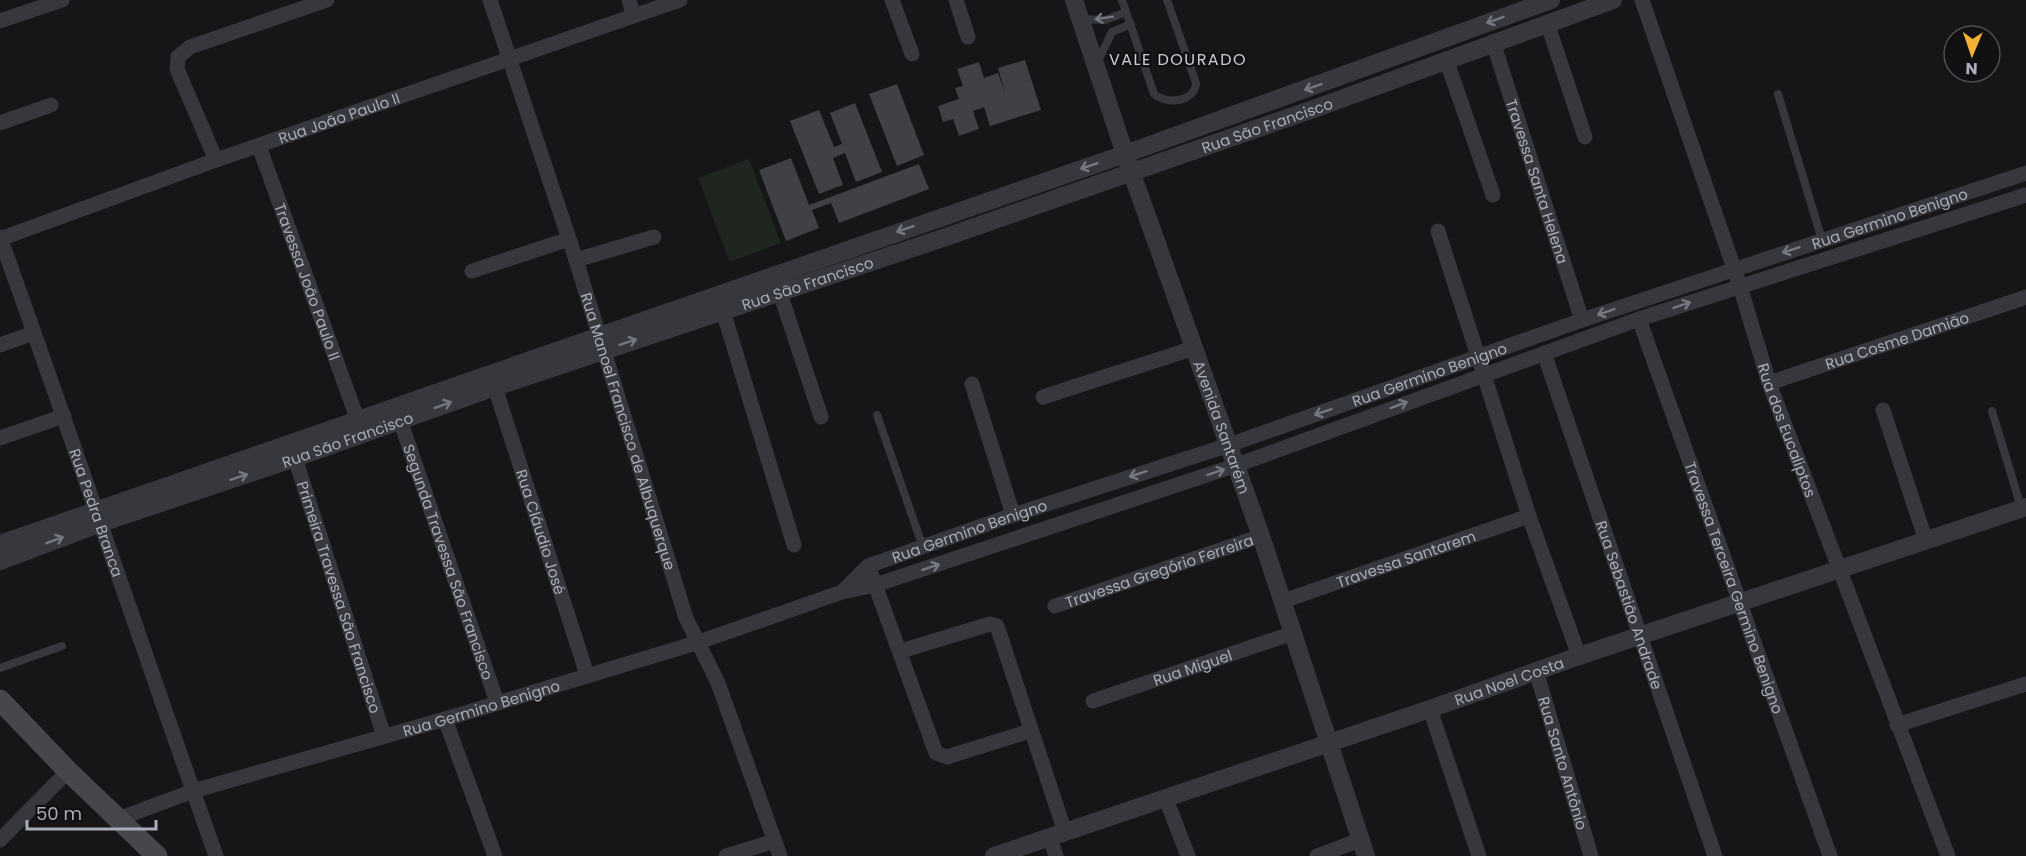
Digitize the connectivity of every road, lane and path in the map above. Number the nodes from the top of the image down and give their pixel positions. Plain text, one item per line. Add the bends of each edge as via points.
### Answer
1 (62, 0) edge
2 (327, 0) edge
3 (490, 0) edge
4 (680, 0) edge
5 (892, 0) edge
6 (956, 0) edge
7 (1074, 0) edge
8 (1122, 0) edge
9 (1167, 0) edge
10 (1551, 0) edge
11 (1613, 0) edge
12 (1642, 0) edge
13 (631, 8) edge
14 (1126, 12) junction
15 (1081, 19) junction
16 (0, 21) edge
17 (1547, 22) junction
18 (1131, 24) junction
19 (968, 37) dead end
20 (1493, 42) junction
21 (912, 54) dead end
22 (510, 58) junction
23 (1446, 59) junction
24 (1096, 65) junction
25 (1778, 94) dead end
26 (51, 105) dead end
27 (0, 123) edge
28 (1585, 137) dead end
29 (259, 146) junction
30 (1125, 154) junction
31 (216, 160) junction
32 (1132, 172) junction
33 (2026, 173) edge
34 (1493, 195) dead end
35 (2026, 195) edge
36 (1438, 231) dead end
37 (654, 237) dead end
38 (0, 238) edge
39 (569, 239) junction
40 (1822, 240) junction
41 (576, 260) junction
42 (1733, 269) junction
43 (472, 271) dead end
44 (1740, 286) junction
45 (780, 293) junction
46 (2026, 297) edge
47 (723, 311) junction
48 (1639, 319) junction
49 (1582, 320) junction
50 (34, 333) junction
51 (601, 342) junction
52 (0, 345) edge
53 (1194, 348) junction
54 (1544, 353) junction
55 (1479, 357) junction
56 (1484, 374) junction
57 (1769, 383) junction
58 (972, 384) dead end
59 (495, 387) junction
60 (1043, 397) dead end
61 (1883, 410) dead end
62 (1992, 411) dead end
63 (877, 415) dead end
64 (64, 416) junction
65 (821, 417) dead end
66 (357, 418) junction
67 (400, 420) junction
68 (0, 438) edge
69 (1229, 445) junction
70 (295, 458) junction
71 (1237, 465) junction
72 (2024, 508) edge
73 (1013, 515) junction
74 (99, 516) junction
75 (1529, 516) junction
76 (1262, 536) junction
77 (1926, 541) junction
78 (0, 544) edge
79 (795, 545) dead end
80 (923, 547) junction
81 (0, 561) edge
82 (868, 566) junction
83 (1840, 569) junction
84 (875, 585) junction
85 (842, 592) junction
86 (1283, 601) junction
87 (1740, 603) junction
88 (1055, 606) dead end
89 (1293, 633) junction
90 (1641, 636) junction
91 (696, 643) junction
92 (62, 645) dead end
93 (901, 651) junction
94 (1580, 656) junction
95 (0, 668) edge
96 (1536, 671) junction
97 (587, 675) junction
98 (2026, 684) edge
99 (0, 700) edge
100 (1093, 700) dead end
101 (497, 702) junction
102 (1430, 709) junction
103 (445, 719) junction
104 (1897, 725) junction
105 (1030, 731) junction
106 (384, 736) junction
107 (1327, 744) junction
108 (68, 771) junction
109 (193, 791) junction
110 (1166, 799) junction
111 (118, 819) junction
112 (1057, 835) junction
113 (0, 840) edge
114 (775, 840) junction
115 (1363, 848) edge
116 (157, 856) edge
117 (216, 856) edge
118 (495, 856) edge
119 (726, 856) edge
120 (780, 856) edge
121 (994, 856) edge
122 (1056, 856) edge
123 (1188, 856) edge
124 (1317, 856) edge
125 (1479, 856) edge
126 (1591, 856) edge
127 (1715, 856) edge
128 (1830, 856) edge
129 (1948, 856) edge

1 - 16 street
2 - 31 street via 190,47 178,57 177,69
3 - 22 street, Rua Manoel Francisco de Albuquerque
4 - 13 street, Rua João Paulo II
5 - 21 street
6 - 19 street
7 - 15 street, Avenida Santarém
8 - 14 lane
9 - 18 lane via 1196,83 1192,94 1170,102 1154,94
10 -> 30 street, Rua São Francisco
11 - 17 street, Rua São Francisco
12 - 42 street, Rua dos Eucaliptos
13 - 22 street, Rua João Paulo II
14 -> 15 lane via 1105,20
14 - 18 lane
15 - 24 street, Avenida Santarém
17 - 20 street, Rua São Francisco
17 - 28 street
18 - 24 lane via 1112,32
20 - 23 street, Rua São Francisco
20 - 49 street, Travessa Santa Helena
22 - 29 street, Rua João Paulo II
22 - 39 street, Rua Manoel Francisco de Albuquerque
23 - 32 street, Rua São Francisco
23 - 34 street
24 - 30 street, Avenida Santarém
25 - 40 lane
26 - 27 street
29 - 31 street, Rua João Paulo II
29 - 66 street, Travessa João Paulo II
30 - 32 street, Avenida Santarém
30 -> 51 street, Rua São Francisco
31 - 38 street, Rua João Paulo II
32 - 45 street, Rua São Francisco
32 - 53 street, Avenida Santarém
33 - 40 street, Rua Germino Benigno
35 - 44 street, Rua Germino Benigno
36 - 55 street
37 - 41 street
38 - 50 street, Rua Pedra Branca
39 - 41 street, Rua Manoel Francisco de Albuquerque
39 - 43 street
40 -> 42 street, Rua Germino Benigno
41 - 51 street, Rua Manoel Francisco de Albuquerque
42 - 44 street, Rua dos Eucaliptos
42 -> 49 street, Rua Germino Benigno
48 -> 44 street, Rua Germino Benigno
44 - 57 street, Rua dos Eucaliptos
45 - 47 street, Rua São Francisco
45 - 65 street
46 - 57 street, Rua Cosme Damião
51 -> 47 street, Rua São Francisco
47 - 79 street
48 - 54 street, Rua Germino Benigno
48 - 87 street, Travessa Terceira Germino Benigno
49 - 55 street, Rua Germino Benigno
50 - 52 street
50 - 64 street, Rua Pedra Branca
51 - 59 street, Rua São Francisco
51 - 66 street, Rua São Francisco
51 - 91 street, Rua Manoel Francisco de Albuquerque
53 - 60 street
53 - 69 street, Avenida Santarém
54 - 56 street, Rua Germino Benigno
54 - 90 street, Rua Sebastião Andrade
55 - 56 street
55 -> 69 street, Rua Germino Benigno
71 -> 56 street, Rua Germino Benigno
56 - 75 street
57 - 83 street, Rua dos Eucaliptos
58 - 73 street
67 -> 59 street, Rua São Francisco
59 - 97 street, Rua Cláudio José
61 - 77 street
62 - 72 lane
63 - 80 lane
64 - 68 street
64 - 74 street, Rua Pedra Branca
66 - 74 street, Rua São Francisco
67 - 70 street, Rua São Francisco
67 - 101 street, Segunda Travessa São Francisco
69 - 71 street, Avenida Santarém
69 -> 73 street, Rua Germino Benigno
74 -> 70 street, Rua São Francisco
70 - 106 street, Primeira Travessa São Francisco
71 - 76 street, Avenida Santarém
84 -> 71 street, Rua Germino Benigno
72 - 77 street, Rua Noel Costa
73 - 80 street, Rua Germino Benigno
74 - 78 street, Rua São Francisco
81 -> 74 street, Rua São Francisco
74 - 109 street, Rua Pedra Branca
75 - 86 street, Travessa Santarem
75 - 94 street
76 - 86 street, Avenida Santarém
76 - 88 street, Travessa Gregório Ferreira
77 - 83 street, Rua Noel Costa
80 - 82 street, Rua Germino Benigno
82 - 84 street
82 - 85 street, Rua Germino Benigno
83 - 87 street, Rua Noel Costa
83 - 104 street, Rua dos Eucaliptos
84 - 85 street, Rua Germino Benigno
84 - 93 street
85 - 91 street, Rua Germino Benigno
86 - 89 street, Avenida Santarém
87 - 90 street, Rua Noel Costa
87 - 128 street, Travessa Terceira Germino Benigno
89 - 100 street, Rua Miguel
89 - 107 street, Avenida Santarém
90 - 94 street, Rua Noel Costa
90 - 127 street, Rua Sebastião Andrade
91 - 97 street, Rua Germino Benigno
91 - 114 street, Rua Manoel Francisco de Albuquerque via 718,683
92 - 95 lane
93 - 105 street via 932,745 940,756
93 - 105 street via 995,625
94 - 96 street, Rua Noel Costa
96 - 102 street, Rua Noel Costa
96 - 126 street, Rua Santo Antônio
97 - 101 street, Rua Germino Benigno
98 - 104 street
99 - 108 main road
101 - 103 street, Rua Germino Benigno
102 - 107 street, Rua Noel Costa
102 - 125 street
103 - 106 street, Rua Germino Benigno
103 - 118 street
104 - 129 street, Rua dos Eucaliptos
105 - 112 street
106 - 109 street, Rua Germino Benigno
107 - 110 street, Rua Noel Costa
107 - 115 street, Avenida Santarém
108 - 111 main road
108 - 113 street
109 - 111 street, Rua Germino Benigno
109 - 117 street, Rua Pedra Branca
110 - 112 street, Rua Noel Costa
110 - 123 street
111 - 116 main road
112 - 121 street, Rua Noel Costa
112 - 122 street
114 - 119 street
114 - 120 street, Rua Manoel Francisco de Albuquerque
115 - 124 street

